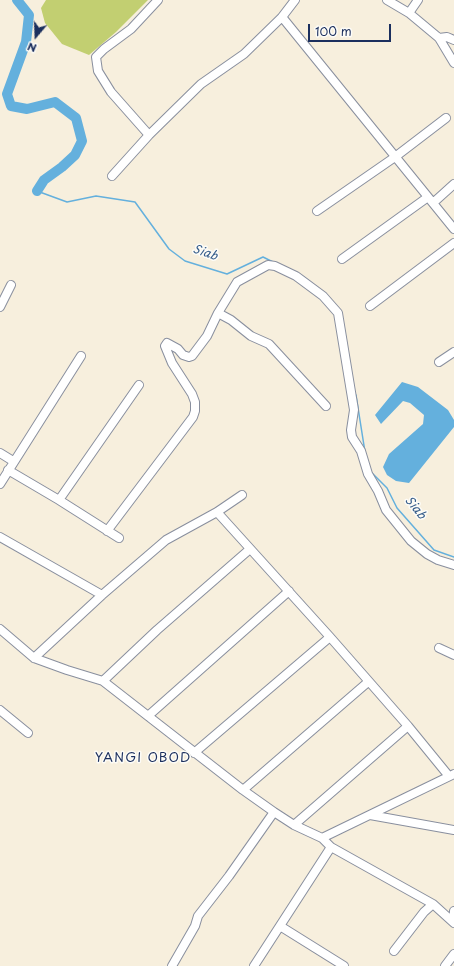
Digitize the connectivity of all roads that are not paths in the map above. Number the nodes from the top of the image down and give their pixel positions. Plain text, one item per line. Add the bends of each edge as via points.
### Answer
1 (158, 0) edge
2 (296, 0) edge
3 (387, 0) edge
4 (418, 0) edge
5 (409, 13) junction
6 (282, 17) junction
7 (439, 38) junction
8 (454, 40) edge
9 (454, 63) edge
10 (446, 118) dead end
11 (150, 135) junction
12 (395, 157) junction
13 (112, 176) dead end
14 (454, 184) edge
15 (428, 196) junction
16 (433, 203) junction
17 (317, 211) dead end
18 (454, 229) edge
19 (454, 244) edge
20 (342, 259) dead end
21 (11, 285) dead end
22 (370, 306) dead end
23 (0, 307) edge
24 (218, 313) junction
25 (454, 352) edge
26 (80, 356) dead end
27 (439, 362) dead end
28 (139, 385) dead end
29 (326, 406) dead end
30 (0, 453) edge
31 (14, 461) junction
32 (8, 470) junction
33 (0, 484) edge
34 (242, 495) dead end
35 (59, 500) junction
36 (216, 512) junction
37 (107, 531) junction
38 (0, 537) edge
39 (119, 538) dead end
40 (250, 549) junction
41 (454, 565) edge
42 (289, 591) junction
43 (102, 595) junction
44 (0, 629) edge
45 (330, 637) junction
46 (438, 648) dead end
47 (454, 655) edge
48 (34, 658) junction
49 (103, 682) junction
50 (368, 682) junction
51 (0, 710) edge
52 (148, 716) junction
53 (408, 726) junction
54 (28, 733) dead end
55 (194, 753) junction
56 (451, 774) edge
57 (243, 790) junction
58 (274, 812) junction
59 (370, 815) junction
60 (294, 825) junction
61 (454, 830) edge
62 (322, 838) junction
63 (331, 847) junction
64 (433, 904) junction
65 (454, 911) edge
66 (453, 922) edge
67 (280, 926) junction
68 (394, 951) dead end
69 (454, 954) edge
70 (172, 966) edge
71 (254, 966) edge
72 (344, 966) edge
73 (445, 966) edge

1 - 11 street via 131,29 96,57 98,71 111,92
2 - 6 street
3 - 5 street
4 - 5 street
5 - 7 street
6 - 11 street via 244,54 201,84
6 - 12 street
7 - 8 street via 447,37
7 - 9 street
10 - 12 street
11 - 13 street
12 - 15 street
12 - 17 street
14 - 16 street
15 - 16 street
15 - 20 street
16 - 18 street
19 - 22 street
21 - 23 street
24 - 29 street via 251,336 269,344
24 - 37 street via 207,336 192,356 183,354 167,343 165,346 172,363 192,394 195,411
24 - 41 street via 237,282 268,265 296,276 323,296 338,313 354,410 352,437 368,474 386,510 411,541 427,554
25 - 27 street
26 - 31 street
28 - 35 street
30 - 31 street
31 - 32 street
32 - 33 street
32 - 35 street
34 - 36 street
35 - 37 street
36 - 40 street
36 - 43 street via 166,540
37 - 39 street
38 - 43 street
40 - 42 street
40 - 49 street via 157,630
42 - 45 street
42 - 52 street
43 - 48 street
44 - 48 street
45 - 50 street
45 - 55 street
46 - 47 street
48 - 49 street
49 - 52 street
50 - 53 street
50 - 57 street
51 - 54 street
52 - 55 street
53 - 56 street
53 - 60 street
55 - 57 street
56 - 59 street
57 - 58 street
58 - 60 street
58 - 70 street via 198,916
59 - 61 street
59 - 62 street
60 - 62 street
62 - 63 street
63 - 64 street
63 - 67 street
64 - 66 street
64 - 68 street
65 - 66 street
67 - 71 street
67 - 72 street
69 - 73 street

